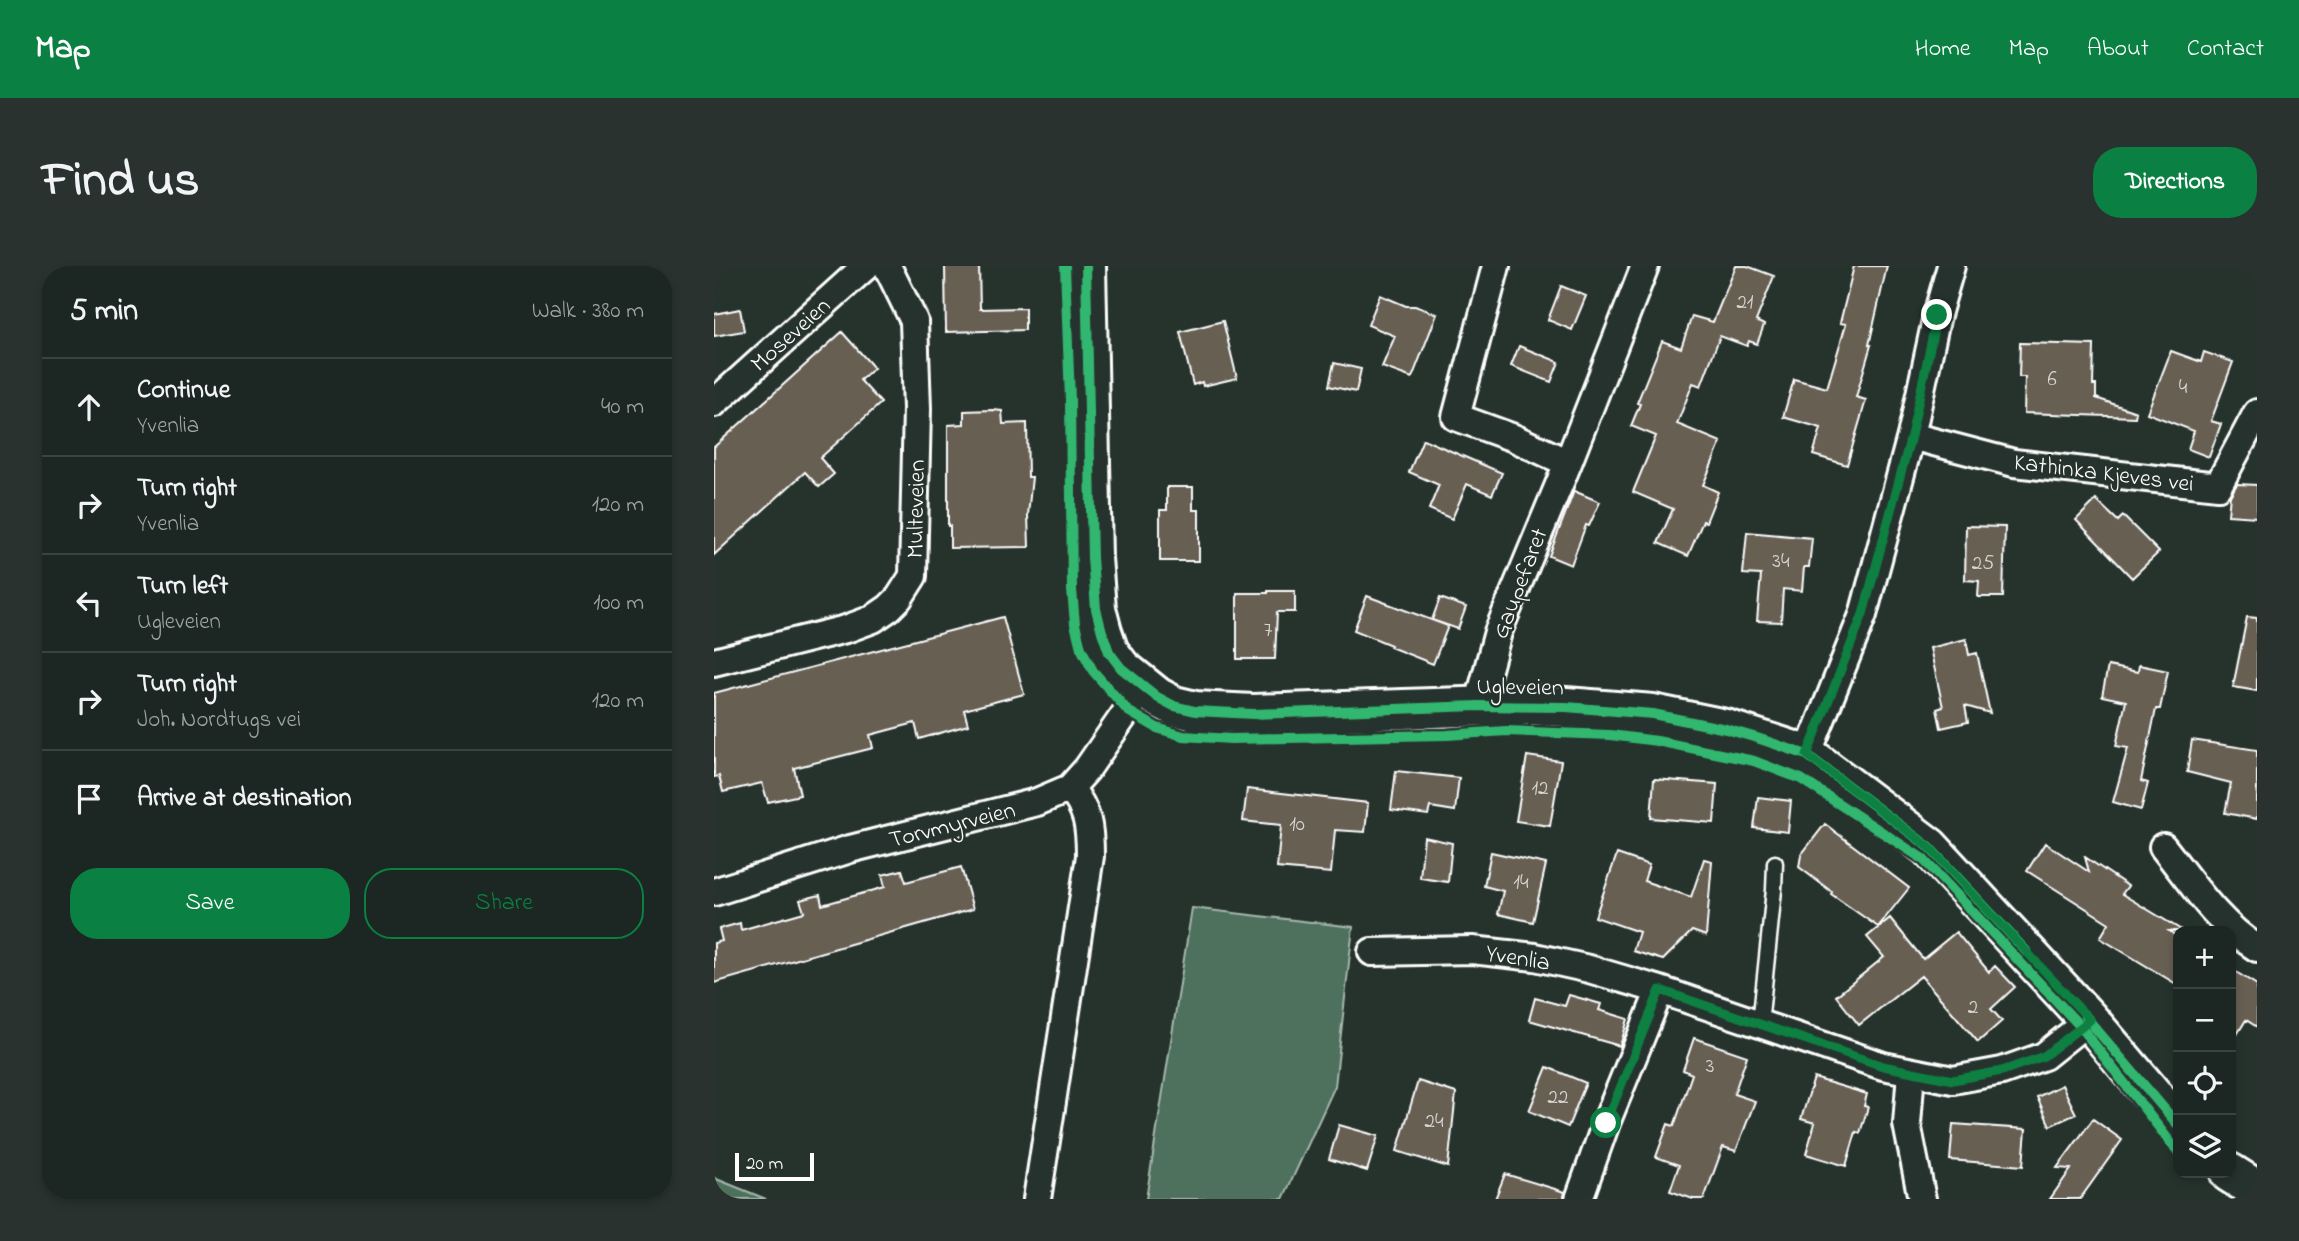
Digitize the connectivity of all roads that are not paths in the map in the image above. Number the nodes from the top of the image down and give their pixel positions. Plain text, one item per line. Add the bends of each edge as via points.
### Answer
1 (866, 266) edge
2 (887, 266) edge
3 (1086, 266) edge
4 (1496, 266) edge
5 (1645, 266) edge
6 (1951, 266) edge
7 (714, 403) edge
8 (2257, 413) edge
9 (1911, 436) junction
10 (1568, 463) junction
11 (714, 662) edge
12 (1143, 688) junction
13 (1478, 706) junction
14 (1807, 755) junction
15 (1070, 788) junction
16 (2163, 847) dead end
17 (1775, 863) dead end
18 (714, 892) edge
19 (2257, 948) edge
20 (1372, 952) dead end
21 (1660, 990) junction
22 (2090, 1020) junction
23 (1760, 1024) junction
24 (1911, 1072) junction
25 (2173, 1119) edge
26 (2236, 1177) edge
27 (2257, 1190) edge
28 (1037, 1199) edge
29 (1579, 1199) edge
30 (1922, 1199) edge

1 - 7 street, Moseveien
2 - 11 street, Multeveien via 914,321 913,576 899,598 873,619
3 - 12 street, Ugleveien via 1096,609 1109,652
4 - 10 street via 1455,417
5 - 10 street, Gaupefaret
6 - 9 street
8 - 9 street, Kathinka Kjeves vei via 2218,486 2014,463
9 - 14 street via 1863,614
10 - 13 street, Gaupefaret via 1498,632
12 - 13 street, Ugleveien via 1174,706 1221,713
12 - 15 street, Torvmyrveien
13 - 14 street, Ugleveien via 1653,714 1726,729
14 - 22 street, Ugleveien via 1929,847
15 - 18 street, Torvmyrveien via 1038,802 850,849
15 - 28 street via 1088,819 1090,856
16 - 19 street via 2239,937
17 - 23 lane
20 - 21 street, Yvenlia via 1472,950 1535,957
21 - 23 street, Yvenlia
21 - 29 street
22 - 24 street, Yvenlia via 2044,1056 2002,1071 1953,1080
22 - 25 street, Ugleveien
23 - 24 street, Yvenlia
24 - 30 street via 1907,1124
26 - 27 street

